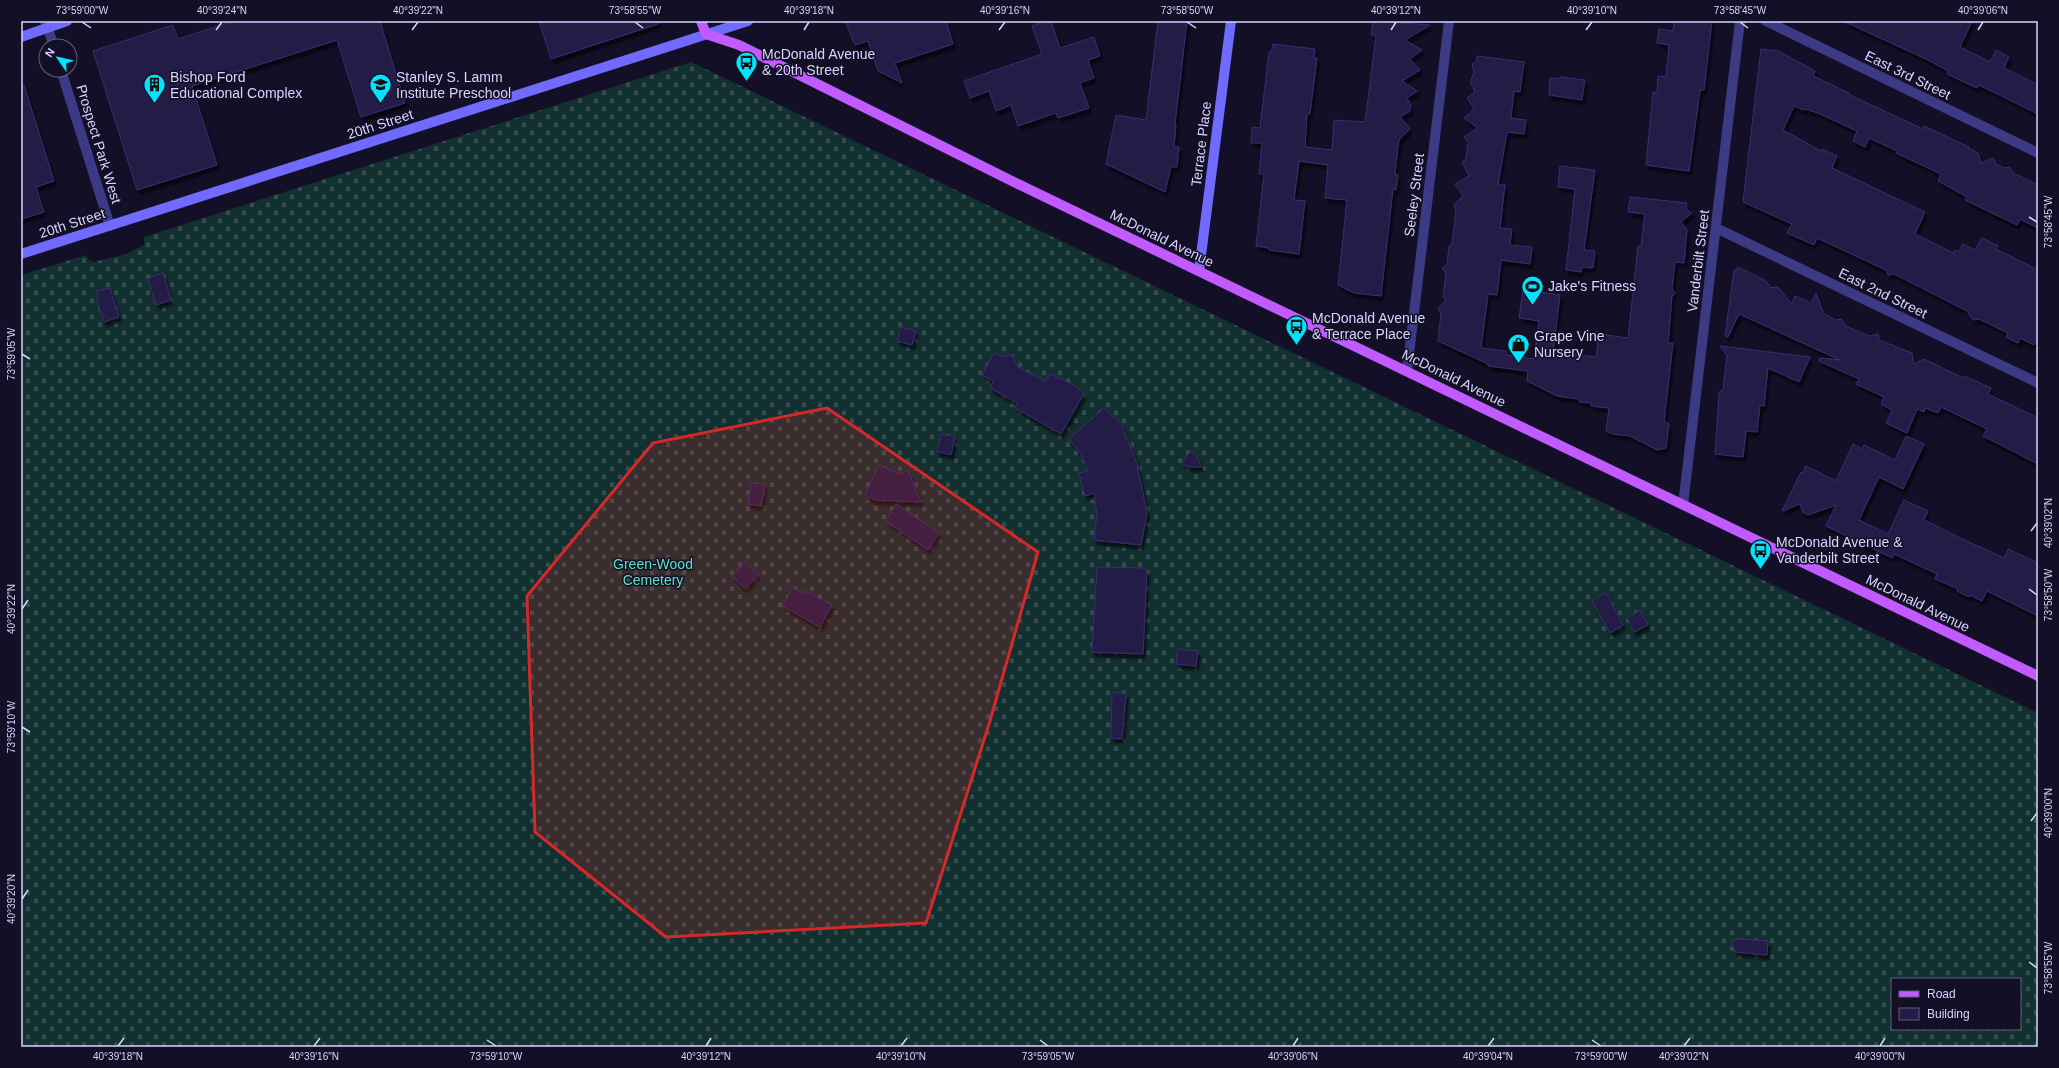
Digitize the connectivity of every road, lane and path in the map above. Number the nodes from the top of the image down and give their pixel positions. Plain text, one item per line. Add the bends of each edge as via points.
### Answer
1 (67, 21) edge
2 (701, 21) edge
3 (748, 21) edge
4 (1231, 21) edge
5 (1449, 21) edge
6 (1740, 21) edge
7 (1766, 21) edge
8 (46, 24) edge
9 (706, 34) junction
10 (21, 37) edge
11 (51, 38) edge
12 (64, 78) edge
13 (2038, 153) edge
14 (110, 226) junction
15 (1716, 228) junction
16 (21, 254) edge
17 (1199, 271) junction
18 (1407, 371) junction
19 (2038, 383) edge
20 (1683, 505) junction
21 (2038, 676) edge

1 - 8 main road
2 - 9 main road
3 - 9 main road, 20th Street
4 - 17 main road, Terrace Place
5 - 18 street, Seeley Street
6 - 15 street, Vanderbilt Street
7 - 13 street, East 3rd Street
8 - 10 main road
8 - 11 street
9 - 14 main road, 20th Street
9 - 17 main road, McDonald Avenue via 739,45
12 - 14 street, Prospect Park West
14 - 16 main road, 20th Street
15 - 19 street, East 2nd Street
15 - 20 street, Vanderbilt Street
17 - 18 main road, McDonald Avenue
18 - 20 main road, McDonald Avenue
20 - 21 main road, McDonald Avenue

